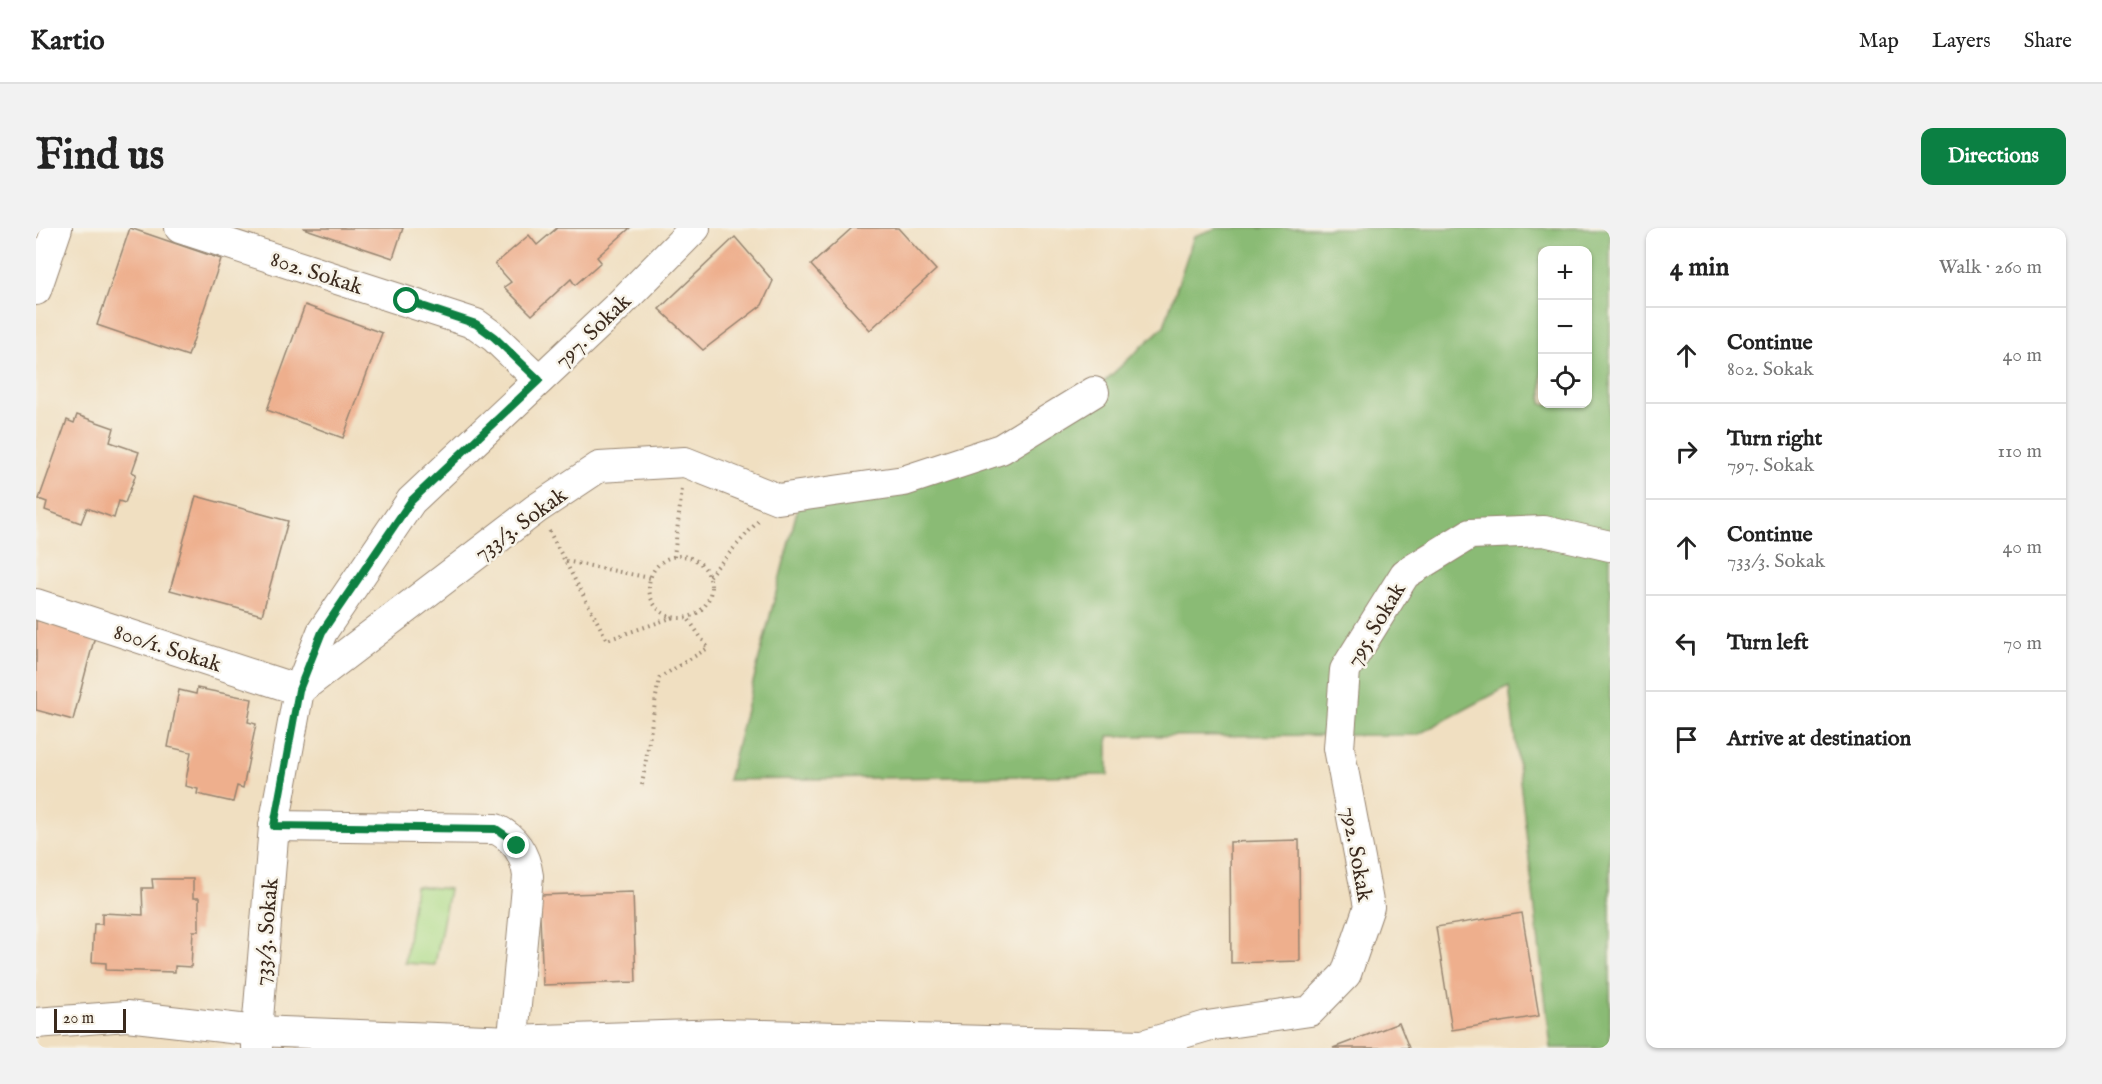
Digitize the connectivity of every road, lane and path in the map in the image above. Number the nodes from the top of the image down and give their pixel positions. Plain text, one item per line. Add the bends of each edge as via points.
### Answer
1 (57, 228) edge
2 (180, 228) edge
3 (695, 228) edge
4 (36, 290) edge
5 (539, 380) junction
6 (1094, 392) dead end
7 (685, 462) junction
8 (778, 498) junction
9 (536, 509) junction
10 (1610, 546) edge
11 (674, 556) junction
12 (566, 561) junction
13 (709, 576) junction
14 (650, 578) junction
15 (36, 604) edge
16 (674, 617) junction
17 (687, 617) junction
18 (299, 690) junction
19 (1339, 748) joint
20 (642, 785) dead end
21 (274, 826) junction
22 (36, 1023) edge
23 (257, 1039) edge
24 (952, 1044) edge
25 (512, 1045) edge
26 (1143, 1046) edge

1 - 4 street
2 - 5 street, 802. Sokak via 476,324
3 - 5 street, 797. Sokak
5 - 18 street, 797. Sokak via 411,501 322,632
6 - 8 street, 733/3. Sokak via 1001,449 904,481
7 - 8 street, 733/3. Sokak
7 - 9 street, 733/3. Sokak via 599,467
7 - 11 path
8 - 13 path
9 - 12 path
9 - 18 street, 733/3. Sokak
10 - 19 street, 795. Sokak via 1544,531 1470,534 1405,574 1345,670
11 - 13 path via 695,560
11 - 14 path via 659,564
12 - 14 path
12 - 16 path via 607,640
13 - 17 path via 710,596 697,613
14 - 16 path via 651,598 656,607
15 - 18 street, 800/1. Sokak
16 - 17 path
17 - 20 path via 708,648 659,678
18 - 21 street, 733/3. Sokak
19 - 26 street, 792. Sokak via 1369,907 1346,974 1310,1011 1207,1026
21 - 23 street, 733/3. Sokak
21 - 25 street via 496,829 511,839 523,855 528,876
22 - 23 street, 792. Sokak via 128,1017
23 - 25 street, 792. Sokak
24 - 25 street, 792. Sokak via 722,1034
24 - 26 street, 792. Sokak

